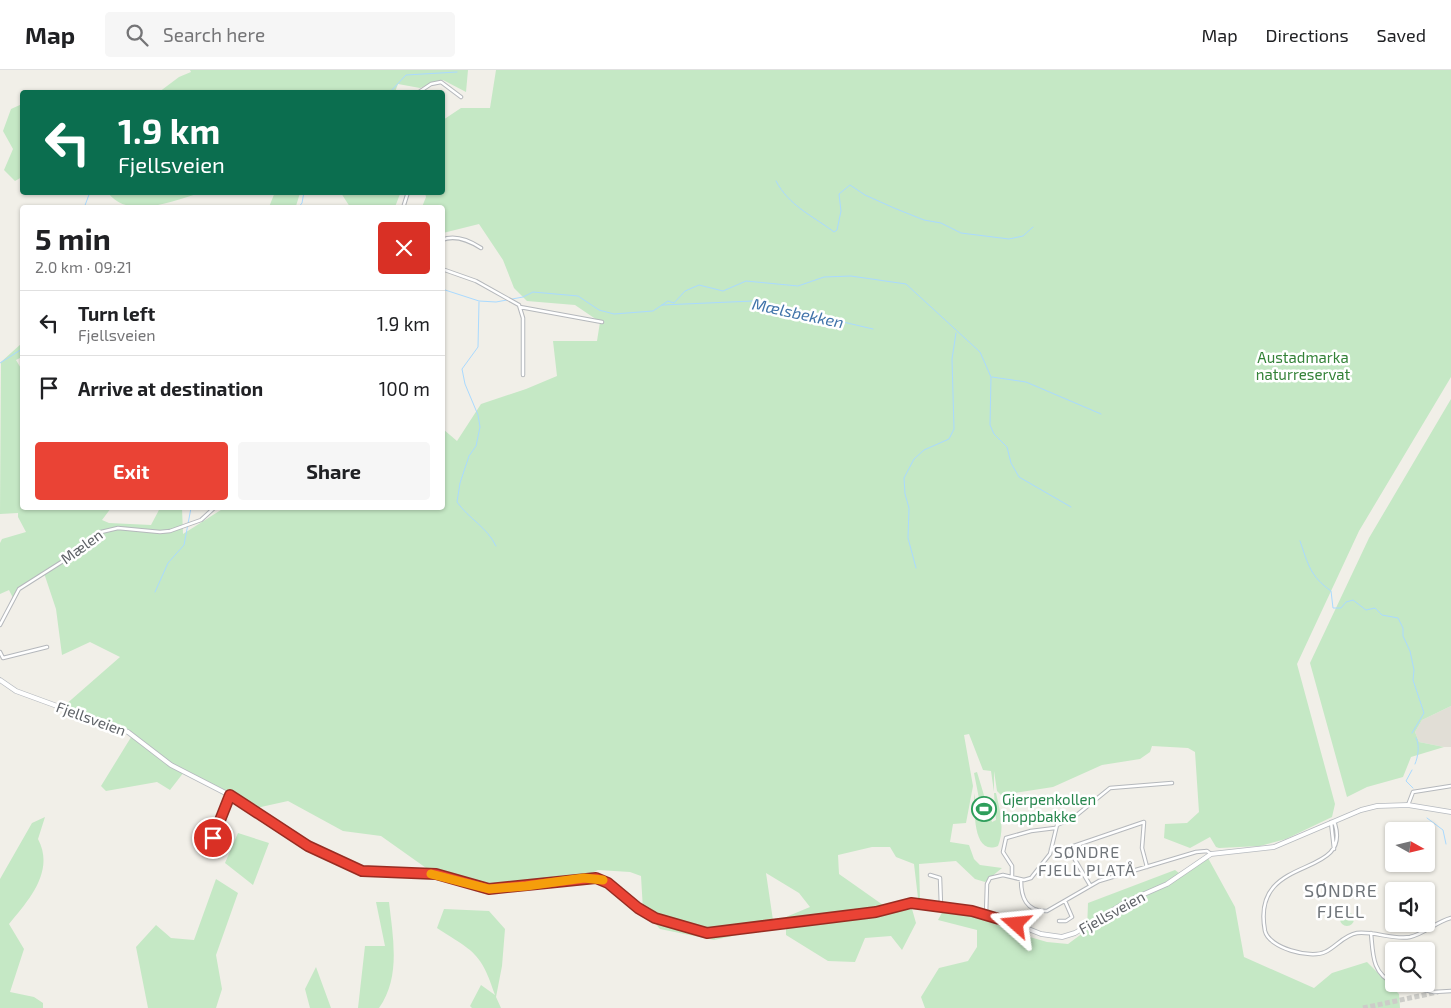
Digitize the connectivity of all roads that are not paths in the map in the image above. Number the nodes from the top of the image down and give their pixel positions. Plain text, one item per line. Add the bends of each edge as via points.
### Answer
1 (422, 90) edge
2 (461, 97) dead end
3 (445, 239) edge
4 (482, 248) dead end
5 (445, 270) edge
6 (520, 307) junction
7 (602, 322) dead end
8 (523, 375) dead end
9 (212, 510) edge
10 (0, 625) edge
11 (47, 647) dead end
12 (0, 652) edge
13 (0, 680) edge
14 (1172, 783) dead end
15 (1451, 786) edge
16 (230, 795) junction
17 (1408, 805) junction
18 (1451, 812) edge
19 (1331, 822) junction
20 (1055, 828) junction
21 (210, 844) dead end
22 (1068, 848) junction
23 (1052, 849) junction
24 (1334, 850) junction
25 (1211, 854) junction
26 (1147, 866) junction
27 (930, 876) dead end
28 (1012, 876) junction
29 (1021, 880) junction
30 (1090, 885) junction
31 (1065, 901) junction
32 (941, 906) junction
33 (986, 914) junction
34 (1451, 918) edge
35 (1059, 921) dead end
36 (1371, 933) junction
37 (1385, 979) edge
38 (1451, 991) edge
39 (1435, 992) tunnel mouth

1 - 2 street via 440,82
3 - 4 street via 467,240
5 - 6 street via 481,283
6 - 7 street
6 - 8 street
9 - 10 street, Mælen via 201,520 170,531 118,528 98,532 70,556 19,590
11 - 12 street via 3,658
13 - 16 main road, Fjellsveien via 16,691 128,732 171,765
14 - 20 street via 1110,788
15 - 17 street via 1413,792
16 - 21 street
16 - 32 main road, Fjellsveien via 308,846 360,870 436,874 489,889 596,878 608,883 649,915 702,932 736,931 876,912 911,903
17 - 18 main road, Fjellsveien
17 - 19 main road, Fjellsveien via 1372,807
19 - 24 street
19 - 24 street via 1336,828
19 - 25 main road, Fjellsveien via 1274,846
20 - 23 street
20 - 28 street via 1006,838 1003,854 1012,866
22 - 23 street
22 - 26 street via 1144,822 1142,848
22 - 30 street
23 - 29 street via 1033,876
24 - 36 street via 1275,884 1266,898 1266,934 1276,945 1316,954 1324,953 1351,935
25 - 26 street via 1207,850 1200,851
25 - 33 main road, Fjellsveien via 1167,884 1118,906 1067,936 1056,938 1041,934
26 - 30 street
27 - 32 street via 940,878
28 - 29 street
28 - 33 street via 994,875 989,880
29 - 31 street via 1022,896 1032,908 1046,911
30 - 31 street
31 - 35 street via 1072,917
32 - 33 main road, Fjellsveien
34 - 36 street via 1408,937
36 - 37 street via 1376,969
38 - 39 street

